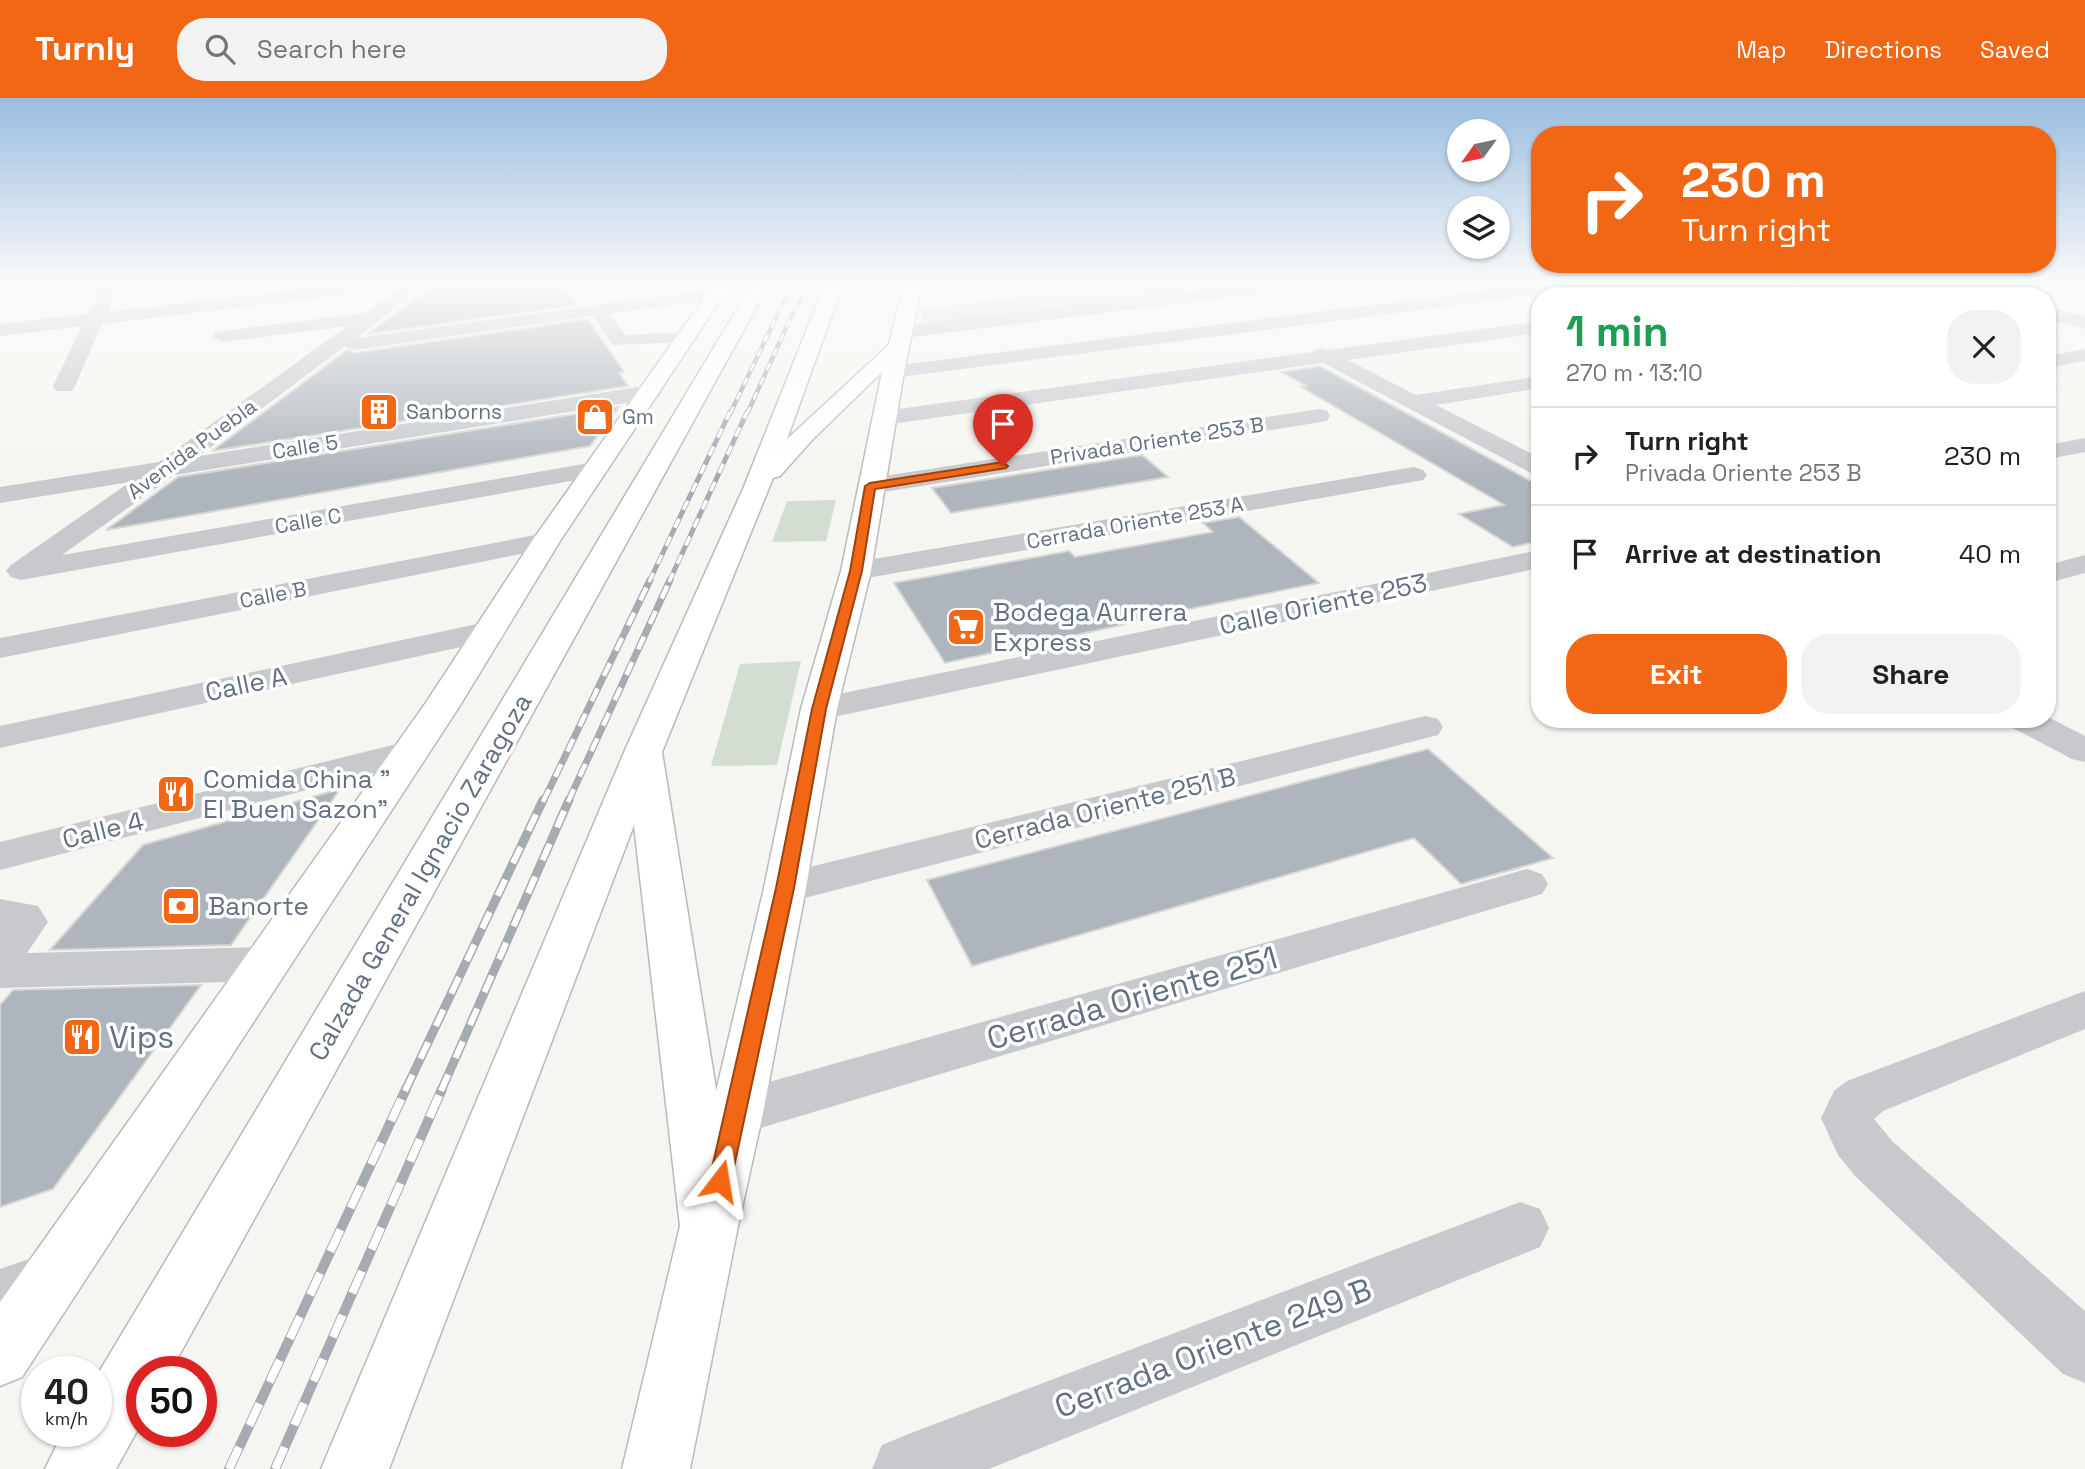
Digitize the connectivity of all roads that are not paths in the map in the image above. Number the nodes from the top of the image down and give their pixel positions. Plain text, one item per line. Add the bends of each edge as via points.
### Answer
1 (82, 348) edge
2 (341, 348) edge
3 (678, 348) edge
4 (724, 348) edge
5 (810, 348) edge
6 (892, 348) edge
7 (899, 348) edge
8 (1080, 348) edge
9 (1310, 348) edge
10 (1391, 348) edge
11 (2085, 355) edge
12 (1327, 357) junction
13 (2056, 360) edge
14 (893, 372) junction
15 (1531, 383) edge
16 (64, 386) dead end
17 (650, 392) junction
18 (1412, 402) junction
19 (1319, 416) dead end
20 (884, 418) junction
21 (2085, 445) edge
22 (2056, 451) edge
23 (1528, 454) edge
24 (166, 469) junction
25 (595, 470) junction
26 (1414, 475) dead end
27 (870, 486) junction
28 (756, 489) junction
29 (0, 495) edge
30 (546, 541) junction
31 (1531, 561) edge
32 (2085, 564) edge
33 (856, 571) junction
34 (2056, 572) edge
35 (10, 578) edge
36 (491, 631) junction
37 (0, 648) edge
38 (819, 709) junction
39 (1425, 727) dead end
40 (2045, 728) edge
41 (0, 737) edge
42 (2079, 743) edge
43 (644, 750) junction
44 (409, 752) junction
45 (17, 852) edge
46 (0, 882) edge
47 (1527, 884) dead end
48 (785, 888) junction
49 (0, 915) edge
50 (0, 956) edge
51 (264, 964) junction
52 (0, 971) edge
53 (2085, 1009) edge
54 (737, 1113) junction
55 (709, 1226) junction
56 (1520, 1228) dead end
57 (25, 1289) edge
58 (2085, 1352) edge
59 (0, 1355) edge
60 (79, 1469) edge
61 (355, 1469) edge
62 (656, 1469) edge
63 (906, 1469) edge

1 - 16 street
2 - 24 street, Avenida Puebla
3 - 17 main road
4 - 60 main road, Calzada General Ignacio Zaragoza
5 - 28 main road
6 - 28 main road
7 - 14 main road
8 - 14 street
9 - 12 street
10 - 12 street
11 - 13 street
12 - 18 street
12 - 20 street
14 - 20 main road
15 - 18 street
17 - 24 street, Calle 5
17 - 25 main road
18 - 23 street
19 - 27 street, Privada Oriente 253 B
20 - 27 main road
21 - 22 street
24 - 29 street, Calle 5
24 - 35 street, Avenida Puebla
25 - 30 main road
25 - 35 street, Calle C
26 - 33 street, Cerrada Oriente 253 A
27 - 33 main road
28 - 43 main road
30 - 36 main road
30 - 37 street, Calle B
31 - 38 street, Calle Oriente 253
32 - 34 street
33 - 38 main road
36 - 41 street, Calle A
36 - 44 main road
38 - 48 main road
39 - 48 street, Cerrada Oriente 251 B
40 - 42 street
43 - 55 main road
43 - 61 main road
44 - 45 street, Calle 4
44 - 51 main road
45 - 46 street
47 - 54 street, Cerrada Oriente 251
48 - 54 main road
49 - 50 street via 22,917 26,922
51 - 52 street
51 - 57 main road
53 - 58 street via 1865,1096 1852,1106 1847,1118 1874,1159
54 - 55 main road
55 - 62 main road
56 - 63 street, Cerrada Oriente 249 B
57 - 59 main road

